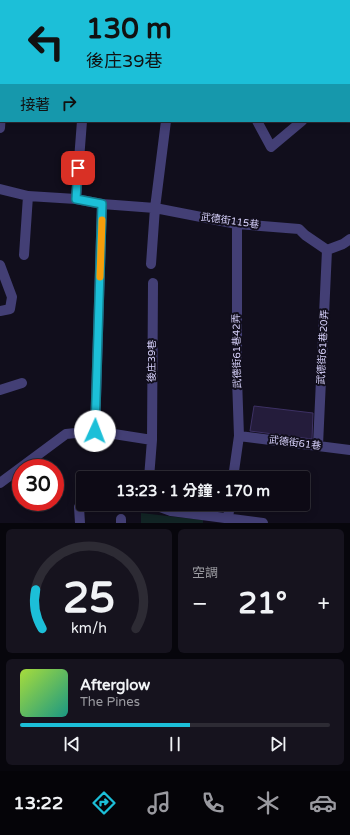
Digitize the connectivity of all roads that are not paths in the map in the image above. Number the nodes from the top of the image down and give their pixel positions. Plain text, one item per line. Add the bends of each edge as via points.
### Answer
1 (82, 122) edge
2 (166, 122) edge
3 (257, 122) edge
4 (301, 122) edge
5 (0, 189) edge
6 (28, 196) junction
7 (76, 199) junction
8 (102, 204) junction
9 (155, 208) junction
10 (237, 224) junction
11 (350, 240) edge
12 (327, 250) junction
13 (24, 255) dead end
14 (151, 264) dead end
15 (0, 265) edge
16 (153, 283) dead end
17 (0, 311) edge
18 (22, 383) dead end
19 (0, 390) edge
20 (95, 431) junction
21 (239, 436) junction
22 (152, 440) junction
23 (318, 445) junction
24 (350, 450) edge
25 (150, 471) edge
26 (235, 471) edge
27 (0, 483) edge
28 (79, 511) edge
29 (178, 511) edge
30 (229, 511) edge
31 (228, 518) junction
32 (80, 523) edge
33 (263, 523) edge

1 - 7 street
2 - 9 street
3 - 4 street via 271,147
5 - 6 street
6 - 7 street
6 - 13 street
7 - 8 street
8 - 9 street, 武德街115巷
8 - 20 street
9 - 10 street, 武德街115巷
9 - 14 street
10 - 12 street, 武德街115巷 via 299,228
10 - 21 street, 武德街61巷42弄
11 - 12 street
12 - 23 street, 武德街61巷20弄
15 - 17 street via 12,297 10,309
16 - 22 street, 後庄39巷
18 - 19 street
20 - 22 street
20 - 27 street via 66,434
21 - 23 street, 武德街61巷
21 - 26 street, 武德街61巷42弄
22 - 25 street, 後庄39巷
23 - 24 street, 武德街61巷
28 - 32 street
29 - 31 street
30 - 31 street
31 - 33 street

